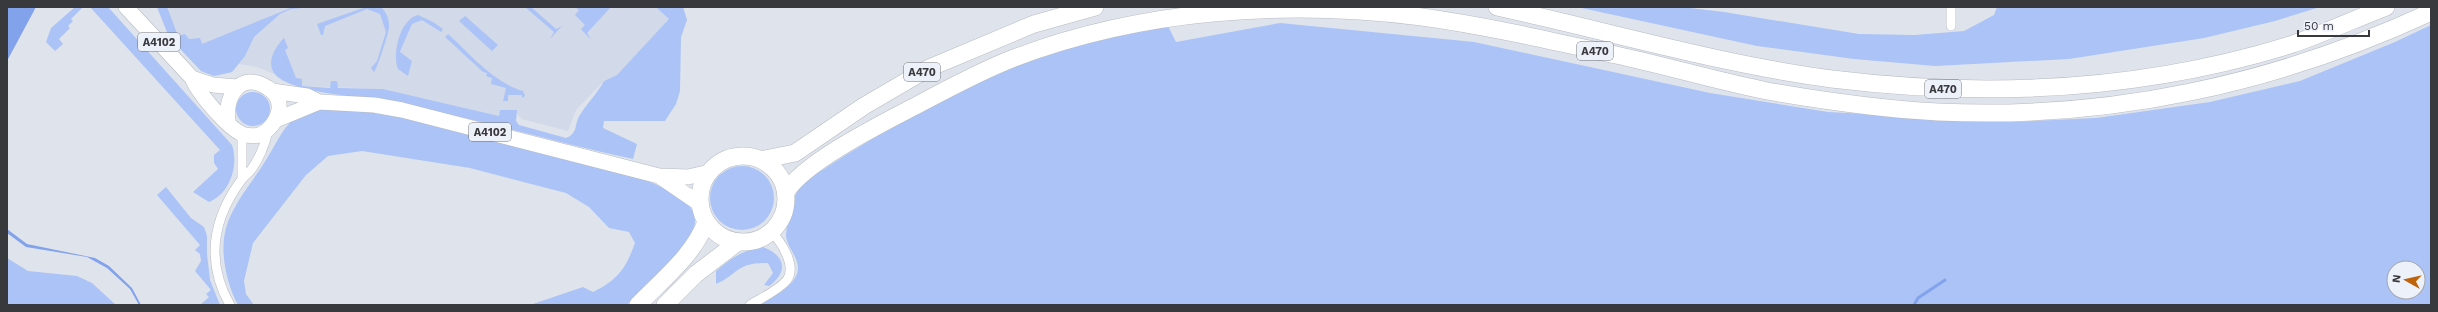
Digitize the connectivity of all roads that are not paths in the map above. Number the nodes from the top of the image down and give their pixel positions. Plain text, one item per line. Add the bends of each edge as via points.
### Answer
1 (126, 7) edge
2 (1095, 7) edge
3 (1497, 7) edge
4 (1951, 7) edge
5 (2386, 7) edge
6 (2431, 12) edge
7 (1951, 26) dead end
8 (192, 78) junction
9 (237, 87) junction
10 (272, 91) junction
11 (319, 102) junction
12 (278, 119) junction
13 (228, 122) junction
14 (268, 131) junction
15 (242, 134) junction
16 (762, 160) junction
17 (710, 172) junction
18 (659, 176) junction
19 (242, 178) junction
20 (786, 192) junction
21 (700, 204) junction
22 (706, 222) junction
23 (771, 232) junction
24 (738, 242) junction
25 (230, 305) edge
26 (638, 305) edge
27 (665, 305) edge
28 (750, 305) edge

1 - 8 main road, A4102
2 - 16 highway, A470 via 1034,24 930,68 864,106 795,153
3 - 5 highway, A470 via 1696,54 1831,78 1930,89 2027,90 2127,81 2212,64 2293,44
4 - 7 street
6 - 20 highway, A470 via 2389,31 2296,66 2198,92 2086,109 1990,113 1926,111 1828,101 1764,90 1471,24 1419,16 1313,9 1264,9 1194,14 1104,31 1013,58 875,128 802,173
8 - 9 main road, A4102 via 213,85
8 - 13 main road, A4102 via 197,90
9 - 10 main road via 258,83
9 - 13 main road via 228,100
10 - 11 main road, A4102 via 307,96
10 - 12 main road via 279,105
11 - 12 main road, A4102
11 - 18 main road, A4102 via 374,105 402,110
12 - 14 main road
13 - 15 main road
14 - 15 main road via 251,136
14 - 19 street via 265,143 250,171
15 - 19 street
16 - 17 highway via 749,156 735,156 721,162
16 - 20 highway via 781,178
17 - 18 main road, A4102 via 688,177
17 - 21 highway via 702,186
18 - 21 main road, A4102
19 - 25 street via 216,230 215,262 219,282
20 - 23 highway via 784,213
21 - 22 highway
22 - 24 highway via 722,237
22 - 26 highway via 686,255
23 - 24 highway via 748,242
23 - 28 street via 784,249 790,271 787,280
24 - 27 highway via 696,274

